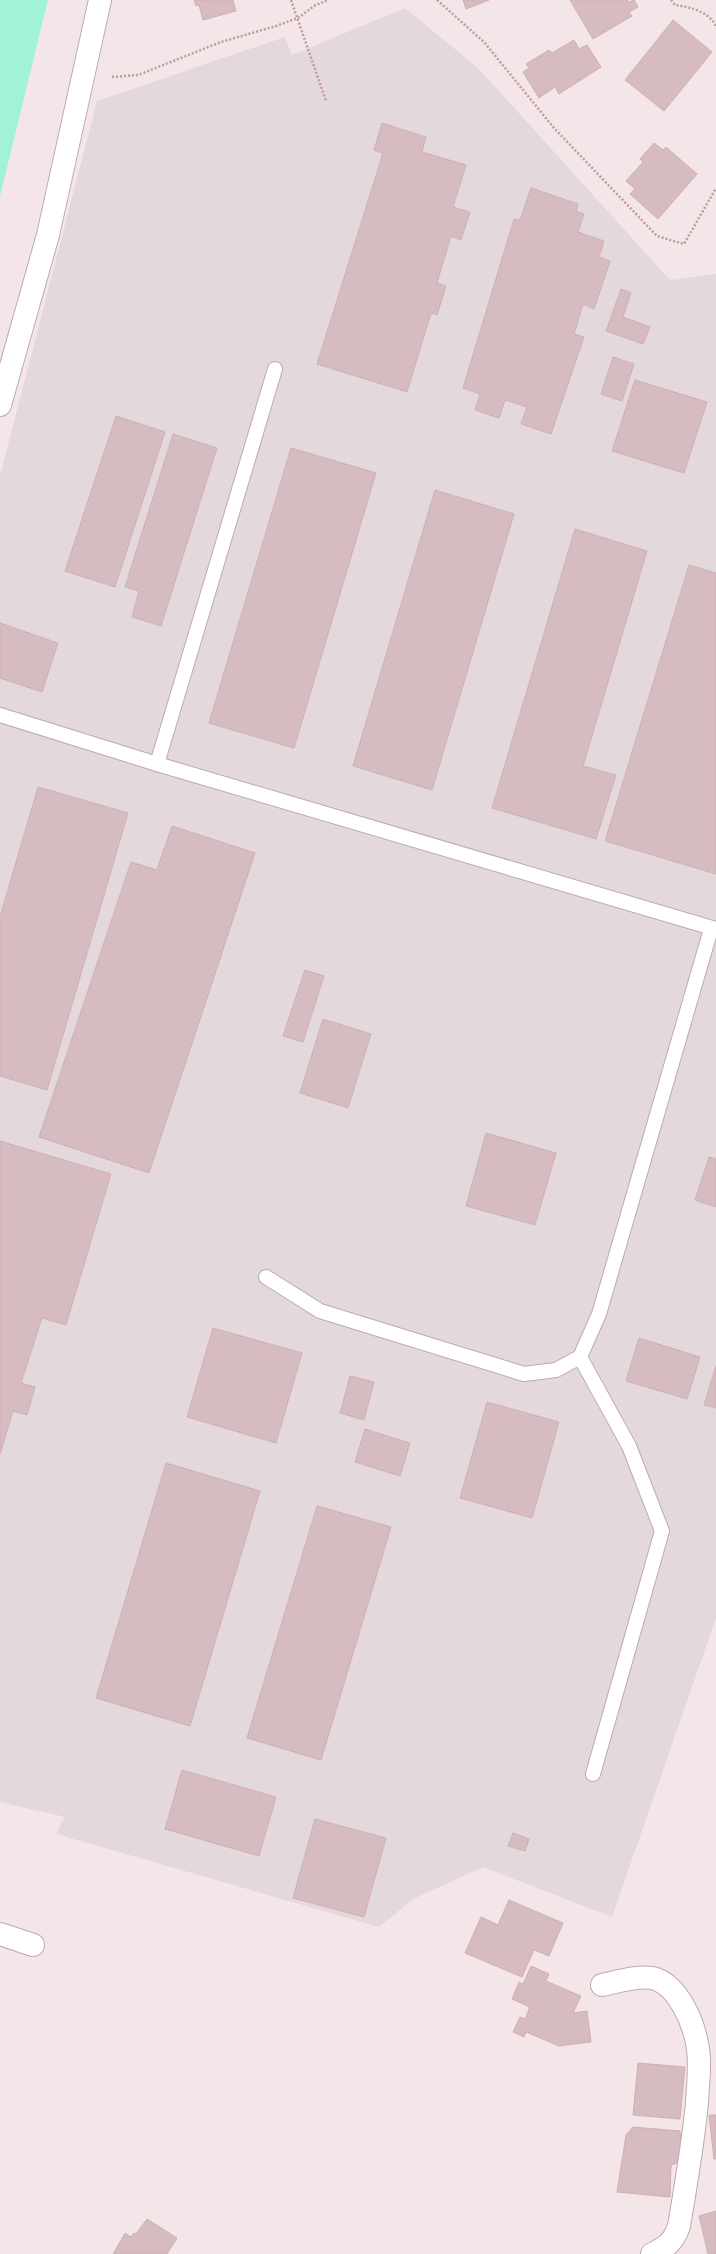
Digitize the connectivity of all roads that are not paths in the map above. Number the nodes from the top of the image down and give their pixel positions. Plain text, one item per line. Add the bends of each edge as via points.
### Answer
1 (100, 0) edge
2 (274, 369) dead end
3 (0, 405) edge
4 (0, 715) edge
5 (157, 764) junction
6 (714, 929) edge
7 (266, 1277) dead end
8 (580, 1357) junction
9 (593, 1774) dead end
10 (0, 1934) edge
11 (33, 1945) dead end
12 (602, 1985) dead end
13 (652, 2254) edge

1 - 3 street via 48,235
2 - 5 lane
4 - 5 lane
5 - 6 lane
6 - 8 lane via 599,1314
7 - 8 lane via 320,1311 524,1374 556,1370
8 - 9 lane via 629,1446 662,1531
10 - 11 street
12 - 13 street via 635,1978 655,1978 671,1987 683,2004 697,2042 699,2076 680,2226 675,2239 665,2248

